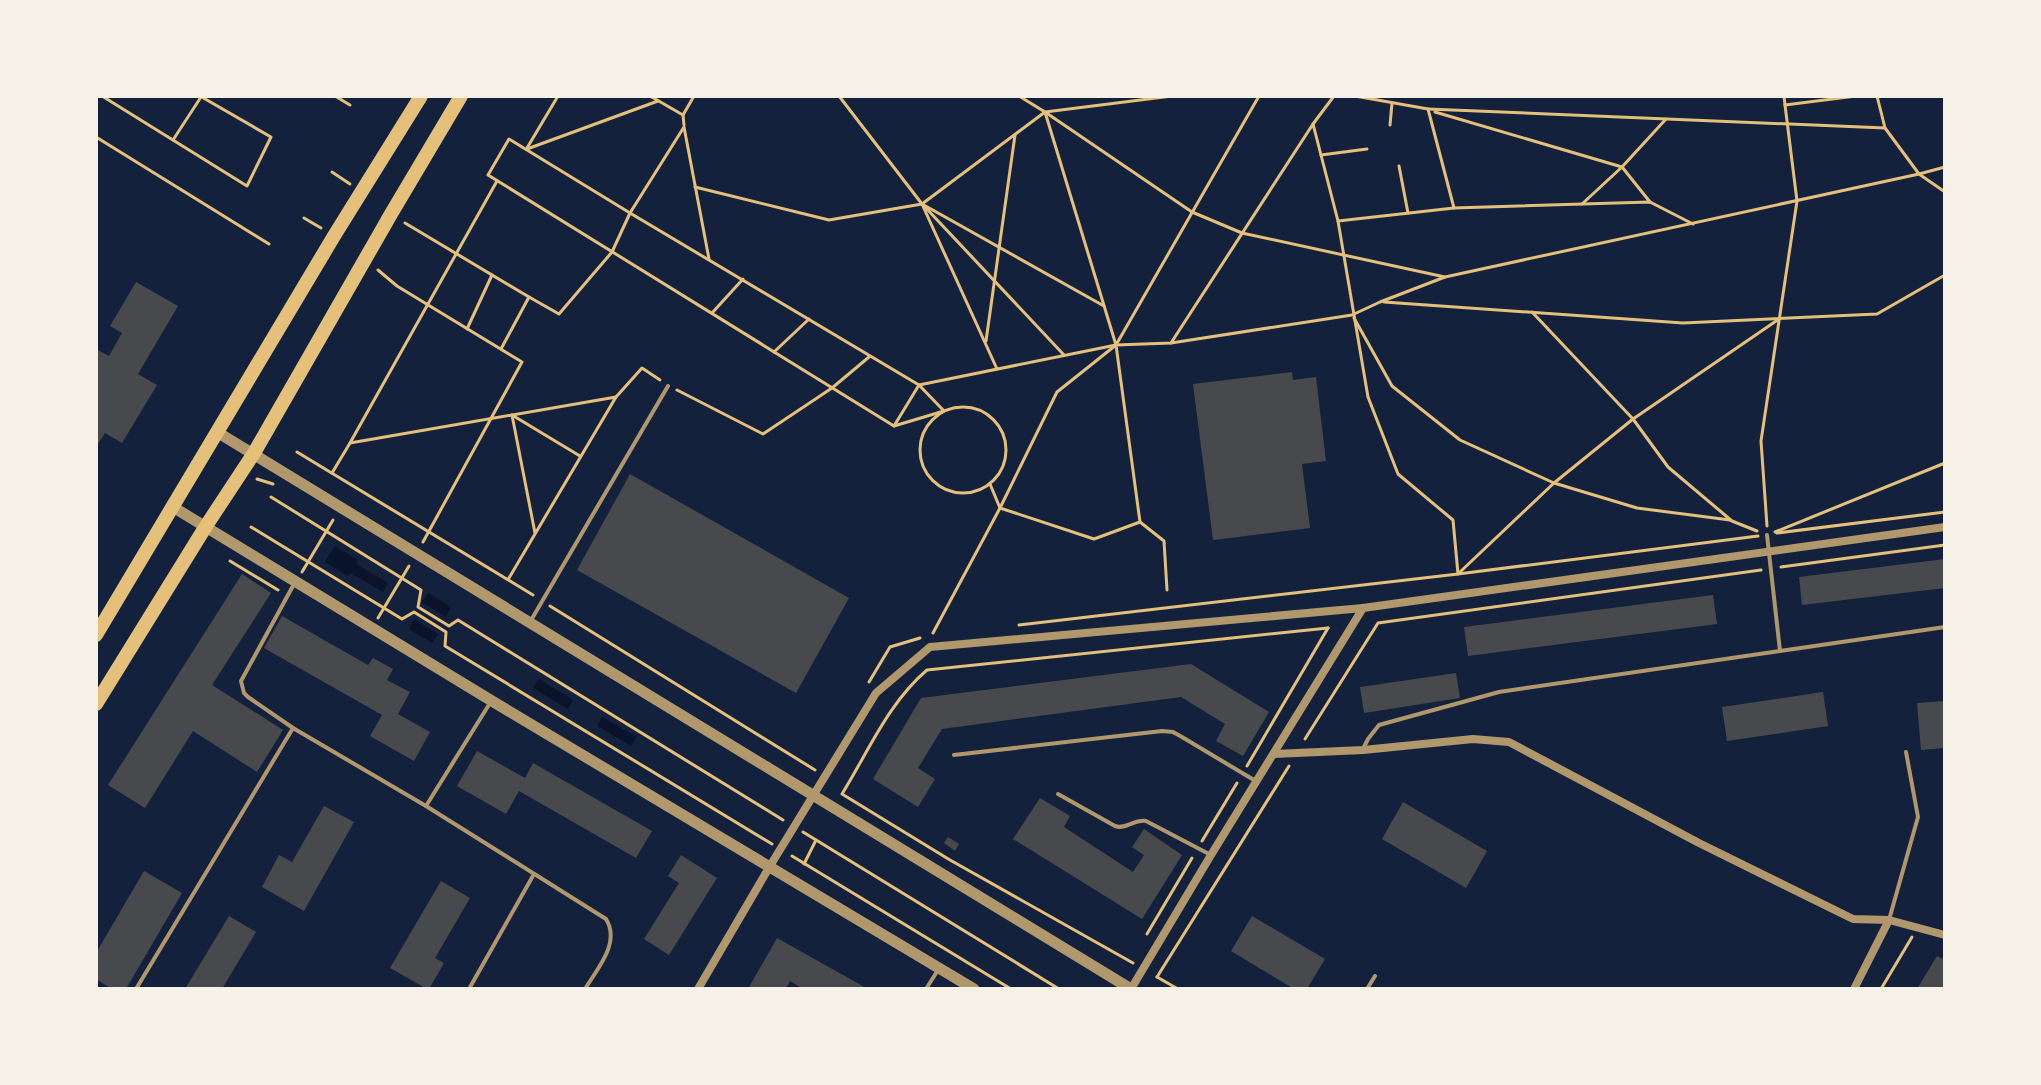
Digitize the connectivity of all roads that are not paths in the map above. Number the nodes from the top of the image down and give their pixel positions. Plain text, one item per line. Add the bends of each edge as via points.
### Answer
1 (421, 96) edge
2 (461, 96) edge
3 (668, 386) road end
4 (217, 432) junction
5 (254, 453) junction
6 (173, 507) junction
7 (206, 526) junction
8 (1945, 527) edge
9 (1767, 535) road end
10 (1769, 551) junction
11 (295, 582) junction
12 (1363, 608) junction
13 (530, 622) junction
14 (1945, 627) edge
15 (96, 635) edge
16 (1780, 651) junction
17 (492, 701) junction
18 (96, 704) edge
19 (293, 728) junction
20 (1363, 750) junction
21 (1906, 752) dead end
22 (1274, 754) junction
23 (954, 755) dead end
24 (1256, 782) junction
25 (1058, 794) dead end
26 (814, 795) junction
27 (426, 806) junction
28 (1211, 855) junction
29 (770, 866) junction
30 (534, 874) junction
31 (1889, 920) junction
32 (1945, 935) edge
33 (939, 967) junction
34 (1375, 976) dead end
35 (136, 989) edge
36 (469, 989) edge
37 (585, 989) edge
38 (698, 989) edge
39 (926, 989) edge
40 (974, 989) edge
41 (1131, 989) edge
42 (1367, 989) edge
43 (1854, 989) edge

1 - 4 main road
2 - 5 main road
3 - 13 lane
4 - 5 street
4 - 6 main road
5 - 7 main road
5 - 13 street
6 - 7 street
6 - 15 main road
7 - 11 street
7 - 18 main road
8 - 10 street
9 - 10 lane
10 - 12 street
10 - 16 lane
11 - 17 street
11 - 19 lane via 241,681 248,697
12 - 22 street
12 - 26 street via 930,647 876,693
13 - 26 street
14 - 16 lane
16 - 20 lane via 1499,692 1379,725
17 - 27 lane
17 - 29 street
19 - 27 lane
19 - 35 lane
20 - 22 street
20 - 31 street via 1473,739 1509,742 1853,919
21 - 31 lane via 1918,817
22 - 24 street
23 - 24 lane via 1162,731 1173,732
24 - 28 street
25 - 28 lane via 1115,826 1146,821
26 - 29 street
26 - 41 street
27 - 30 lane
28 - 41 street
29 - 33 street
29 - 38 street
30 - 36 lane
30 - 37 lane via 611,927 610,946
31 - 32 street
31 - 43 street
33 - 39 lane
33 - 40 street
34 - 42 lane

